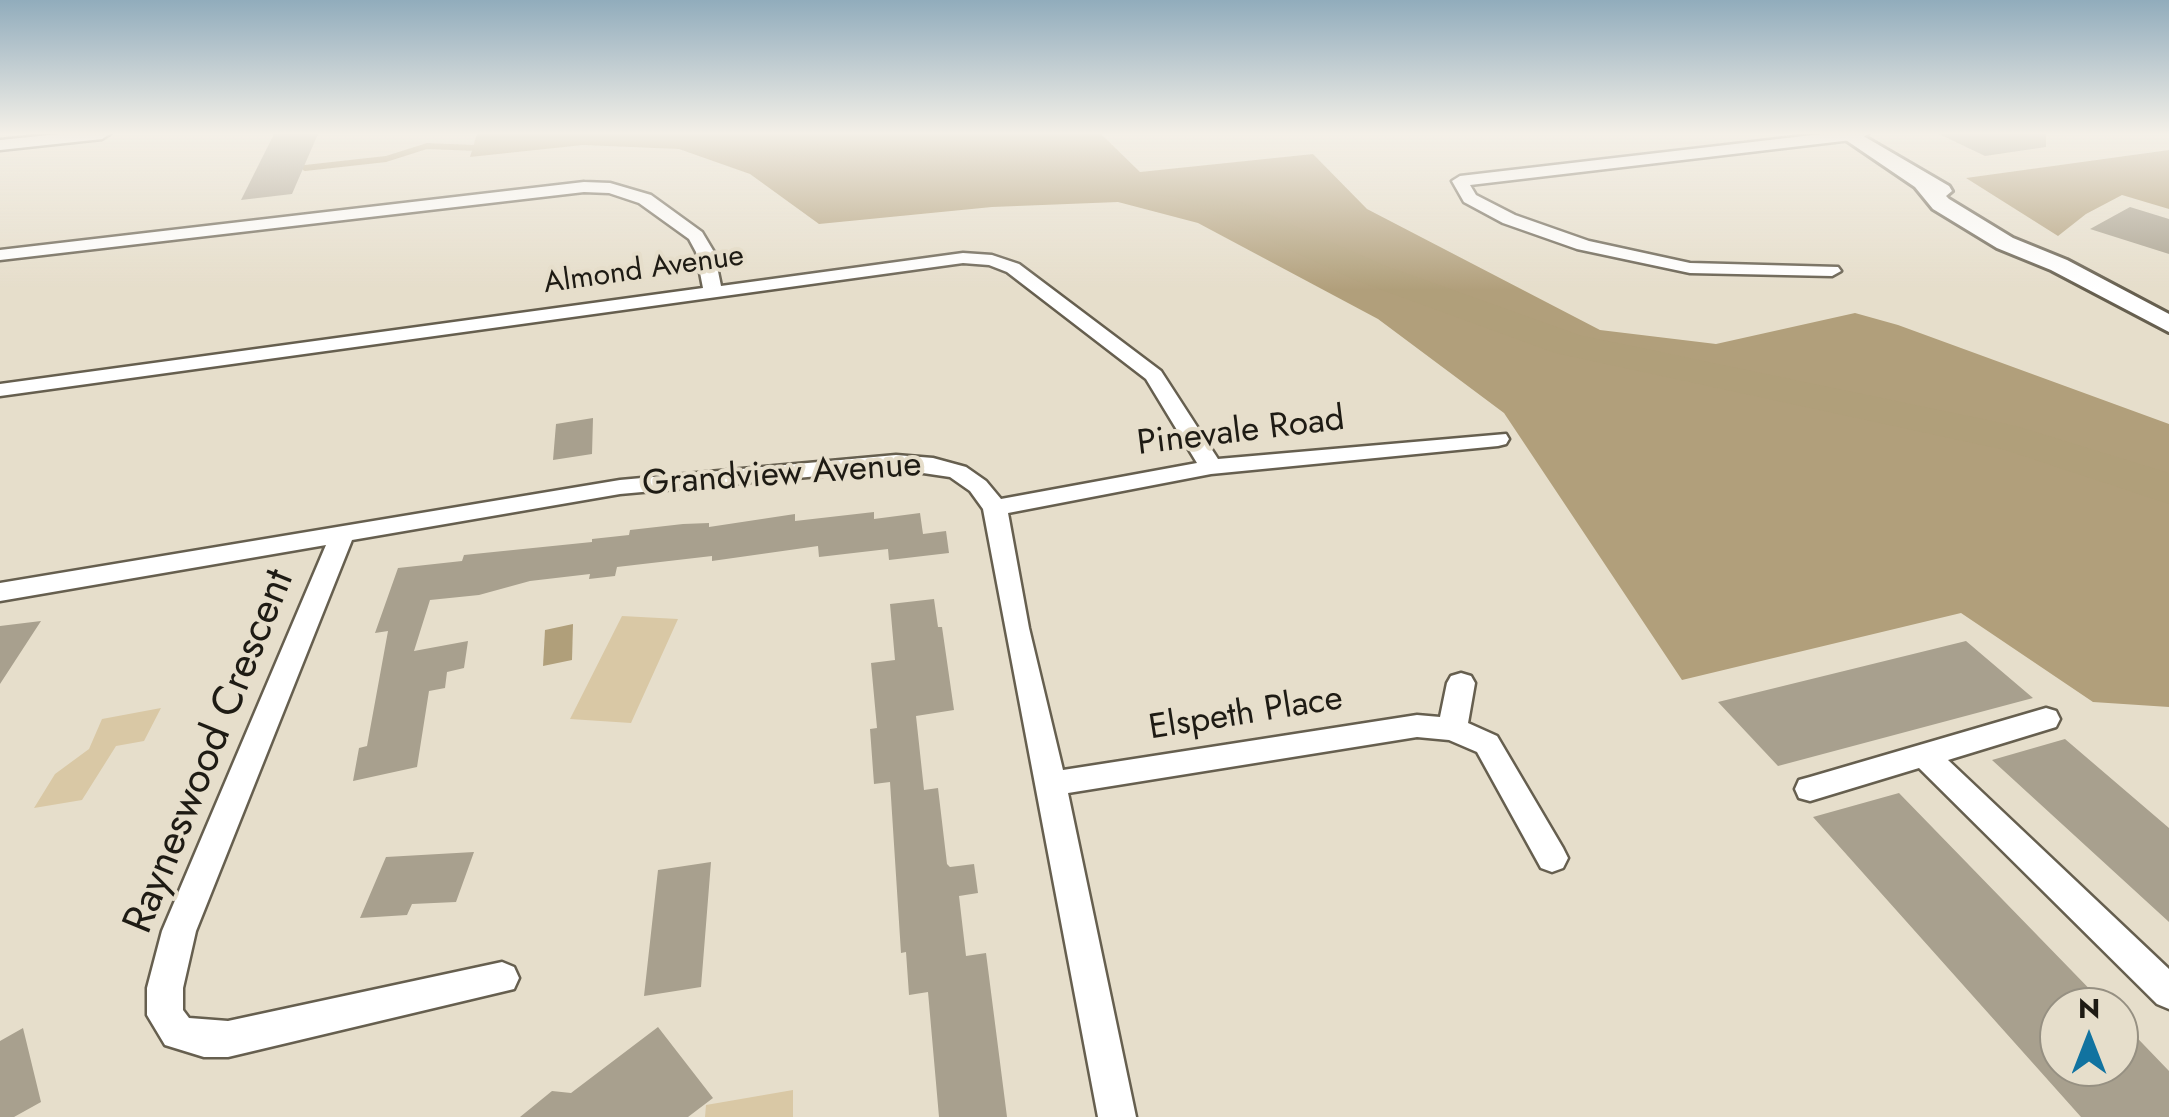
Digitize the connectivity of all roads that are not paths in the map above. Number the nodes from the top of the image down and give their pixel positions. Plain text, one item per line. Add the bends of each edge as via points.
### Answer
1 (583, 186) edge
2 (586, 186) edge
3 (1463, 186) edge
4 (1926, 186) edge
5 (0, 255) edge
6 (1832, 271) dead end
7 (713, 293) junction
8 (2169, 324) edge
9 (0, 390) edge
10 (1498, 439) dead end
11 (1211, 467) junction
12 (995, 508) junction
13 (344, 531) junction
14 (0, 592) edge
15 (1461, 683) dead end
16 (2046, 719) dead end
17 (1452, 729) junction
18 (1924, 755) junction
19 (1052, 784) junction
20 (1810, 788) dead end
21 (1552, 858) dead end
22 (502, 978) dead end
23 (2169, 992) edge
24 (1117, 1117) edge

1 - 5 street
2 - 7 street via 645,199 696,236 706,252
3 - 6 street via 1470,198 1509,219 1639,259 1690,268
4 - 8 main road via 1941,204 2005,243
7 - 9 street, Almond Avenue
7 - 11 street, Almond Avenue via 963,258 992,260 1013,268 1154,374
10 - 11 street, Pinevale Road
11 - 12 street, Pinevale Road
12 - 13 street, Grandview Avenue via 958,472 896,462 585,491
12 - 19 street
13 - 14 street, Grandview Avenue
13 - 22 street, Rayneswood Crescent via 180,931 165,1016 178,1033 228,1039
15 - 17 street
16 - 18 street
17 - 19 street, Elspeth Place via 1418,726
17 - 21 street via 1487,744
18 - 20 street
18 - 23 street
19 - 24 street

